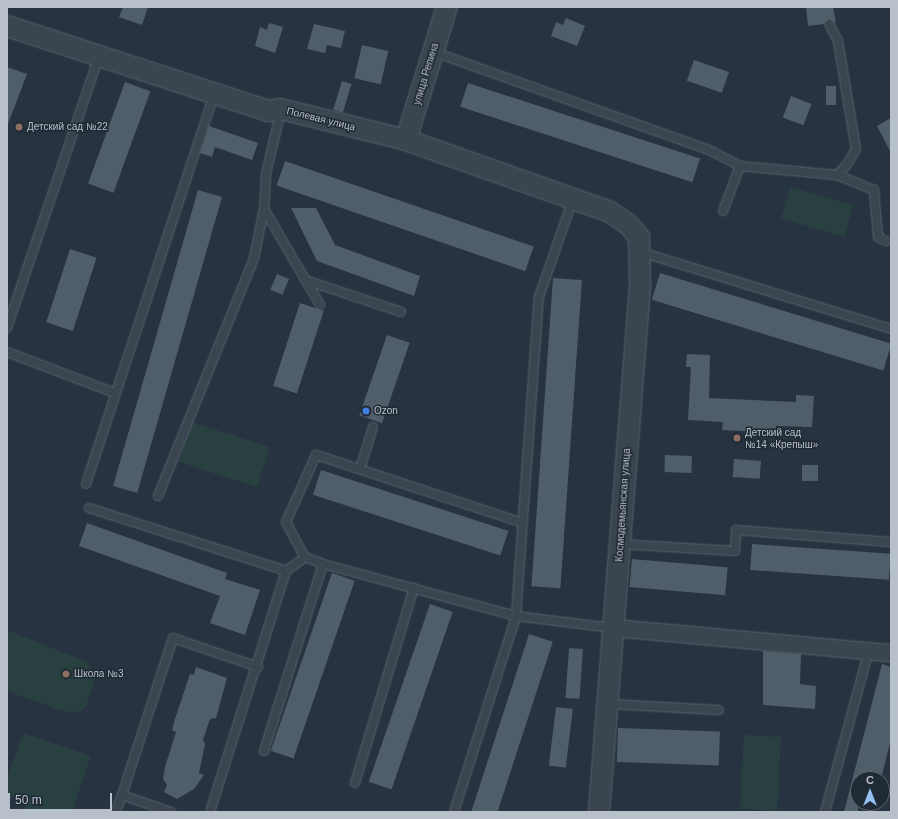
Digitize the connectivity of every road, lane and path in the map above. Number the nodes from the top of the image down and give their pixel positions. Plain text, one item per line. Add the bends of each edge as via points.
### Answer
1 (447, 7) edge
2 (829, 24) dead end
3 (7, 26) edge
4 (433, 52) junction
5 (99, 56) junction
6 (214, 94) junction
7 (281, 109) junction
8 (406, 140) junction
9 (740, 166) junction
10 (837, 175) junction
11 (573, 198) junction
12 (264, 209) junction
13 (723, 211) dead end
14 (610, 212) joint
15 (886, 241) dead end
16 (641, 252) junction
17 (305, 280) junction
18 (320, 304) dead end
19 (401, 312) dead end
20 (7, 328) edge
21 (891, 329) edge
22 (7, 352) edge
23 (114, 393) junction
24 (372, 427) dead end
25 (360, 469) junction
26 (86, 484) dead end
27 (158, 496) dead end
28 (89, 508) dead end
29 (523, 523) junction
30 (891, 542) edge
31 (620, 544) junction
32 (305, 557) junction
33 (323, 564) junction
34 (286, 571) junction
35 (414, 588) junction
36 (516, 616) junction
37 (614, 628) junction
38 (869, 650) junction
39 (891, 653) edge
40 (258, 667) junction
41 (609, 704) junction
42 (719, 710) dead end
43 (264, 752) dead end
44 (355, 783) dead end
45 (122, 795) junction
46 (116, 812) edge
47 (171, 812) edge
48 (210, 812) edge
49 (454, 812) edge
50 (599, 812) edge
51 (825, 812) edge

1 - 4 street, улица Репина
2 - 10 lane via 838,41 856,149
3 - 5 street, Полевая улица
4 - 8 street, улица Репина
4 - 9 lane via 707,149
5 - 6 street, Полевая улица
5 - 20 lane
6 - 7 street, Полевая улица via 268,111
6 - 23 lane
7 - 8 street, Полевая улица
7 - 12 lane via 266,174
8 - 11 street, Полевая улица
9 - 10 lane
9 - 13 lane
10 - 15 lane via 874,190 878,237
11 - 14 street, Полевая улица
11 - 29 lane via 540,297
12 - 17 lane
12 - 27 lane via 254,258
14 - 16 street, Космодемьянская улица via 628,224 639,237
16 - 21 lane
16 - 31 street, Космодемьянская улица
17 - 18 lane
17 - 19 lane
22 - 23 lane
23 - 26 lane
24 - 25 lane
25 - 29 lane
25 - 32 lane via 316,455 286,522
28 - 34 lane
29 - 36 lane
30 - 31 lane via 736,530 735,551
31 - 37 street, Космодемьянская улица
32 - 33 lane
32 - 34 lane
33 - 35 lane
33 - 43 lane
34 - 40 lane
35 - 36 lane
35 - 44 lane
36 - 37 lane
36 - 49 lane
37 - 38 street
37 - 41 street, Космодемьянская улица
38 - 39 street
38 - 51 lane
40 - 45 lane via 173,638
40 - 48 lane
41 - 42 lane
41 - 50 street, Космодемьянская улица
45 - 46 lane
45 - 47 lane

